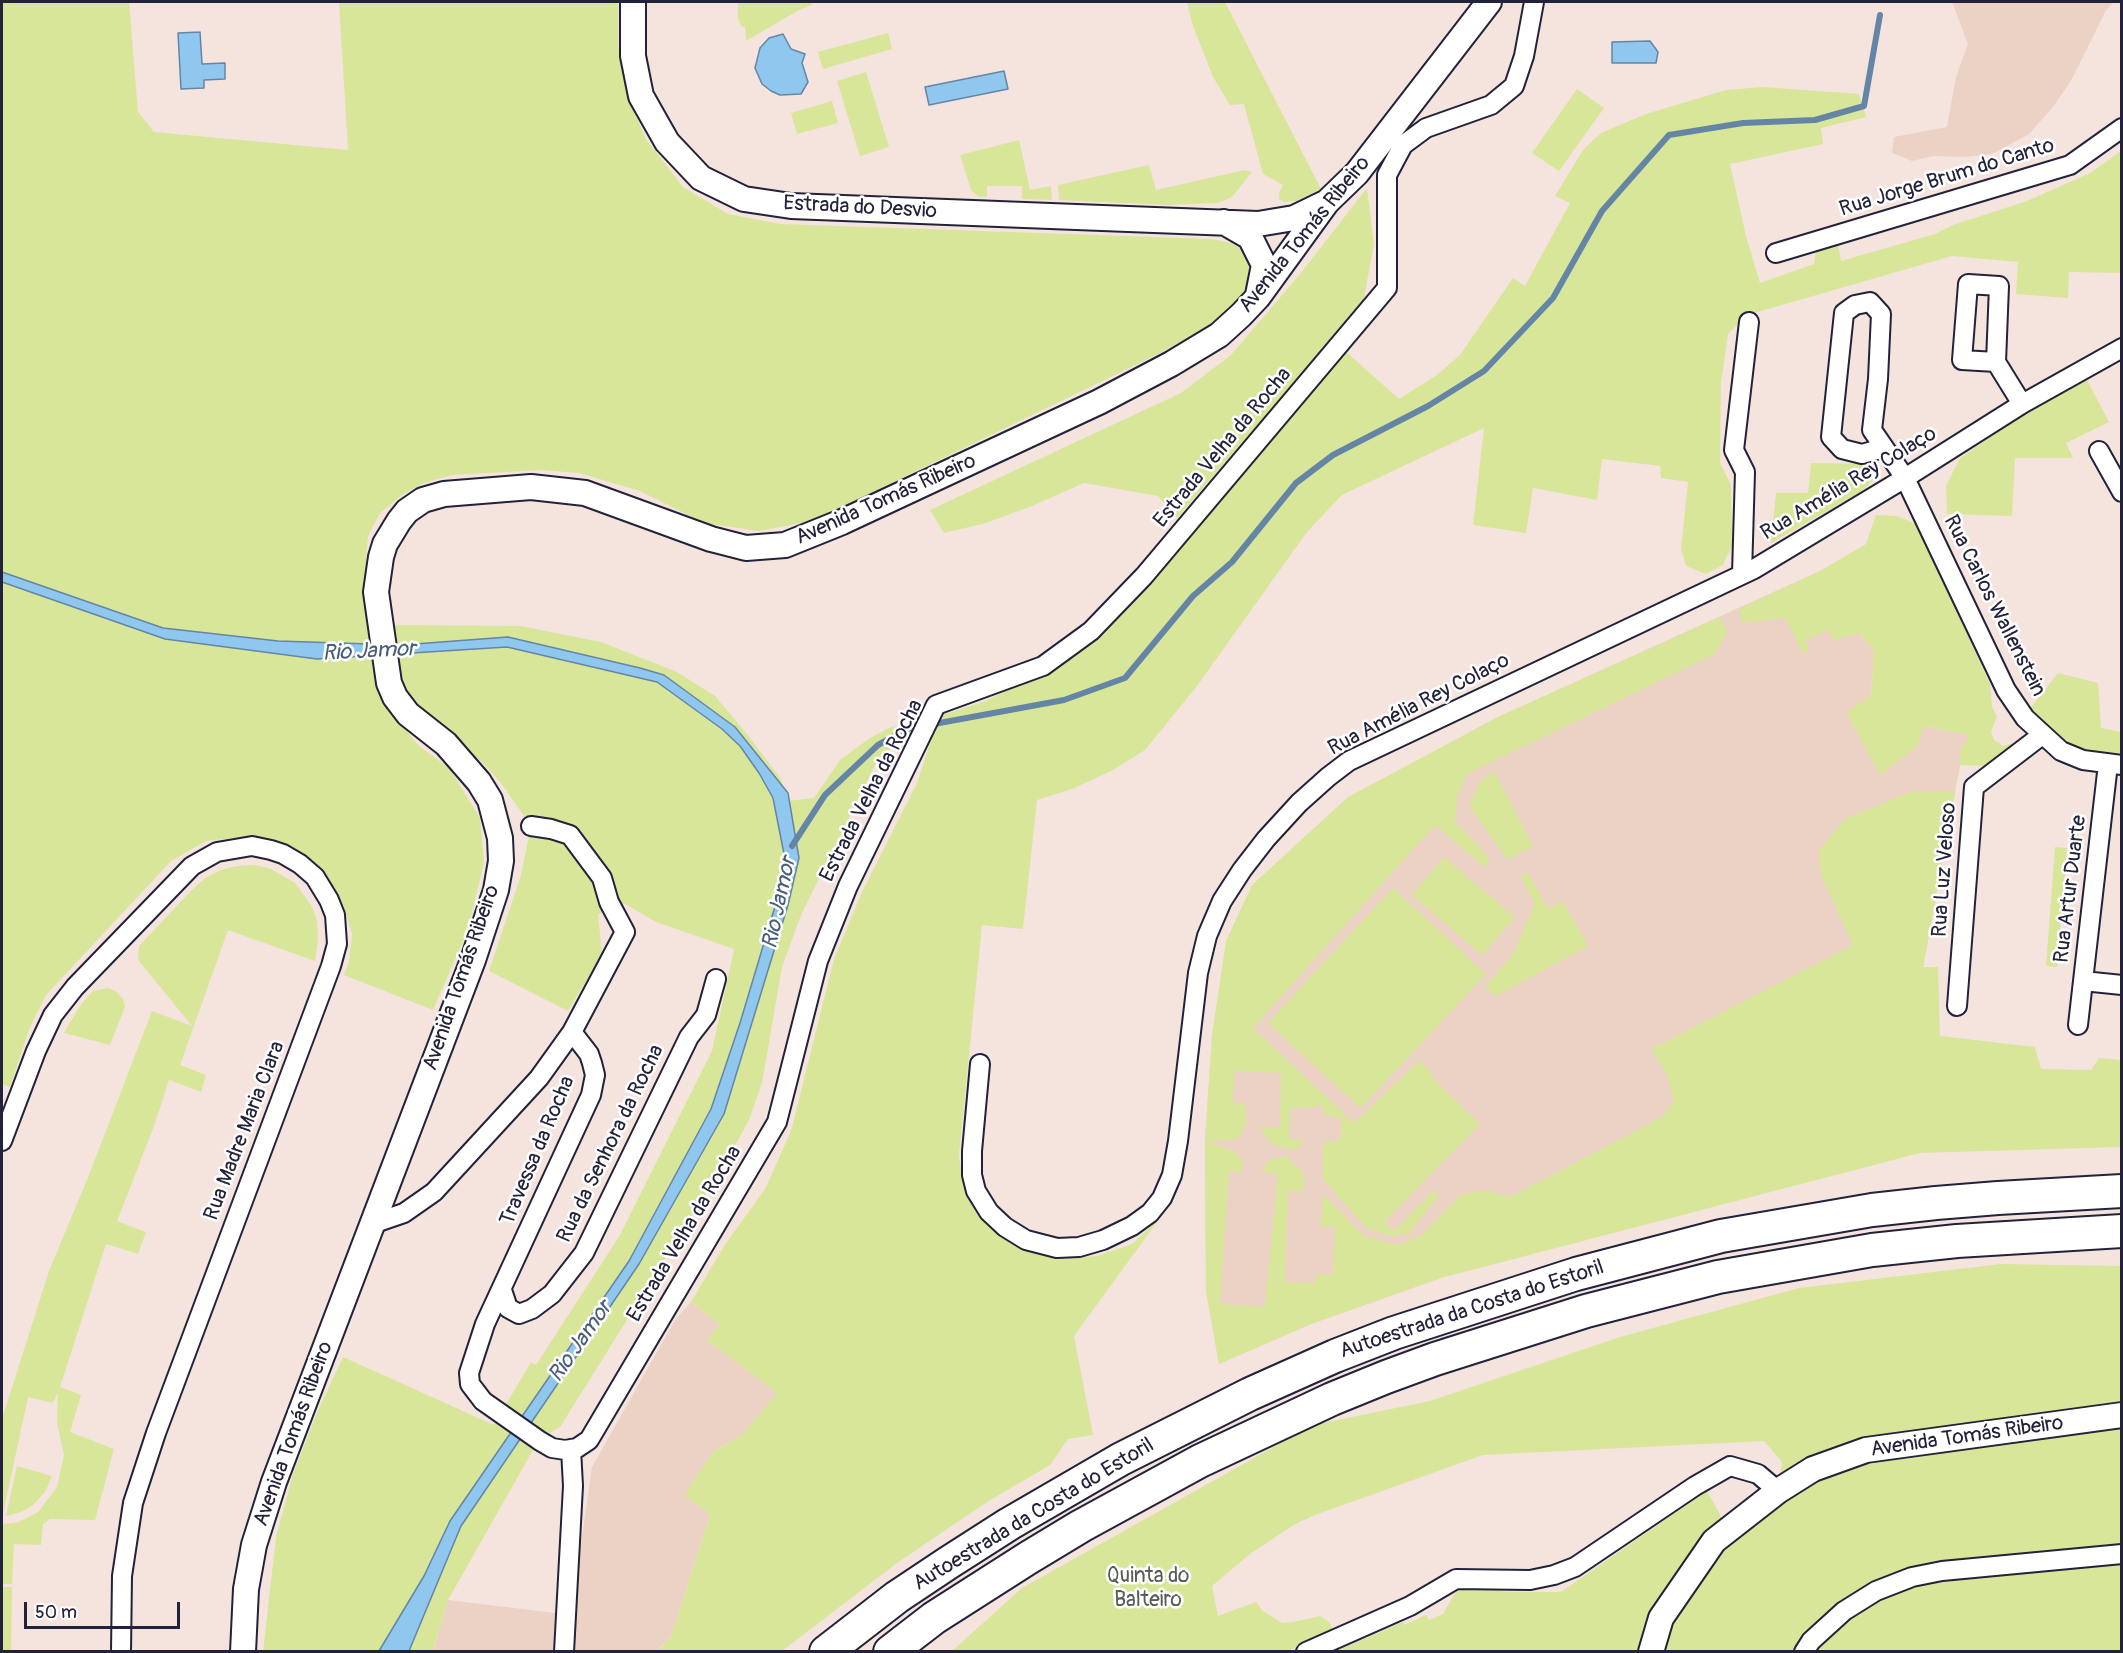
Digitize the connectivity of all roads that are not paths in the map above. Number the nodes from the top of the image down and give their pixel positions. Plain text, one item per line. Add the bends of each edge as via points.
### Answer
1 (633, 2) edge
2 (1534, 2) edge
3 (1485, 4) edge
4 (2121, 128) edge
5 (1327, 202) junction
6 (1222, 221) junction
7 (1776, 253) dead end
8 (1258, 297) junction
9 (1749, 322) dead end
10 (2121, 348) edge
11 (1996, 362) dead end
12 (2022, 404) junction
13 (1883, 448) junction
14 (2099, 451) dead end
15 (1905, 478) junction
16 (2121, 492) edge
17 (1742, 574) junction
18 (2042, 735) junction
19 (2115, 764) edge
20 (531, 826) dead end
21 (716, 979) dead end
22 (2083, 981) junction
23 (2121, 985) edge
24 (1957, 1006) dead end
25 (2078, 1025) dead end
26 (572, 1032) junction
27 (980, 1064) dead end
28 (2, 1141) edge
29 (2121, 1191) edge
30 (372, 1224) junction
31 (2121, 1231) edge
32 (502, 1290) junction
33 (2121, 1415) edge
34 (571, 1449) junction
35 (1778, 1491) junction
36 (2121, 1554) edge
37 (121, 1652) edge
38 (243, 1652) edge
39 (564, 1652) edge
40 (826, 1652) edge
41 (890, 1652) edge
42 (1306, 1652) edge
43 (1651, 1652) edge
44 (1804, 1652) edge

1 - 6 street, Estrada do Desvio via 633,56 641,96 667,142 701,178 744,199 803,207
2 - 34 street, Estrada Velha da Rocha via 1514,86 1491,105 1426,128 1403,145 1387,175 1387,288 1144,576 1091,632 1043,666 936,705 848,886 818,961 777,1122 589,1440
3 - 5 street, Avenida Tomás Ribeiro via 1357,173
4 - 7 street, Rua Jorge Brum do Canto via 2070,165
5 - 6 street, Estrada do Desvio via 1294,218 1258,224
5 - 8 street, Avenida Tomás Ribeiro
6 - 8 street, Estrada do Desvio via 1250,237 1264,266
8 - 30 street, Avenida Tomás Ribeiro via 1220,334 1099,402 853,518 785,545 746,548 585,493 531,487 444,494 423,500 407,511 385,544 376,592 389,683 408,714 446,744 479,782 490,800 500,838 501,861 496,890 473,960
9 - 17 street via 1734,450 1745,472
10 - 12 street, Rua Amélia Rey Colaço
11 - 12 street
12 - 15 street, Rua Amélia Rey Colaço
13 - 13 street, Rua Carlos Wallenstein via 1872,430 1881,314 1870,302 1855,305 1844,313 1831,437 1842,449 1862,454
13 - 15 street, Rua Carlos Wallenstein
14 - 16 street
15 - 17 street, Rua Amélia Rey Colaço
15 - 18 street, Rua Carlos Wallenstein via 2006,690
17 - 27 street, Rua Amélia Rey Colaço via 1349,761 1299,803 1242,870 1222,901 1207,936 1198,973 1172,1175 1162,1198 1132,1226 1103,1240 1057,1248 1026,1240 989,1212 976,1191 972,1175
18 - 19 street, Rua Carlos Wallenstein via 2061,751 2083,760
18 - 24 street, Rua Luz Veloso via 1974,787
19 - 22 street, Rua Artur Duarte
20 - 26 street via 570,835 603,878 609,902 625,932
21 - 32 street, Rua da Senhora da Rocha via 706,1015 689,1037 584,1253 552,1294 532,1309 519,1314 508,1308
22 - 23 street, Rua Artur Duarte
22 - 25 street
26 - 30 street via 539,1078 434,1192 404,1213
26 - 32 street, Travessa da Rocha via 592,1063 595,1075 591,1095
28 - 37 street, Rua Madre Maria Clara via 53,1015 75,987 192,866 217,852 252,846 283,854 315,877 334,915 337,944 156,1433 134,1503 122,1576
29 - 40 highway, Autoestrada da Costa do Estoril via 1998,1197 1872,1210 1721,1236 1565,1277 1394,1333 1250,1394 1121,1459 948,1563
30 - 38 street, Avenida Tomás Ribeiro via 254,1545 246,1588
31 - 41 highway, Autoestrada da Costa do Estoril via 1872,1250 1718,1277 1586,1311 1435,1359 1332,1399 1200,1461 1019,1563
32 - 34 street via 485,1324 469,1372 470,1384 483,1401 540,1441 552,1448
33 - 35 street, Avenida Tomás Ribeiro via 1866,1450 1813,1469
34 - 39 street via 573,1486
35 - 42 street via 1758,1474 1730,1466 1575,1567 1530,1580 1456,1579 1410,1606
35 - 43 street, Avenida Tomás Ribeiro via 1714,1541 1661,1618
36 - 44 street via 1912,1577 1876,1591 1844,1611

